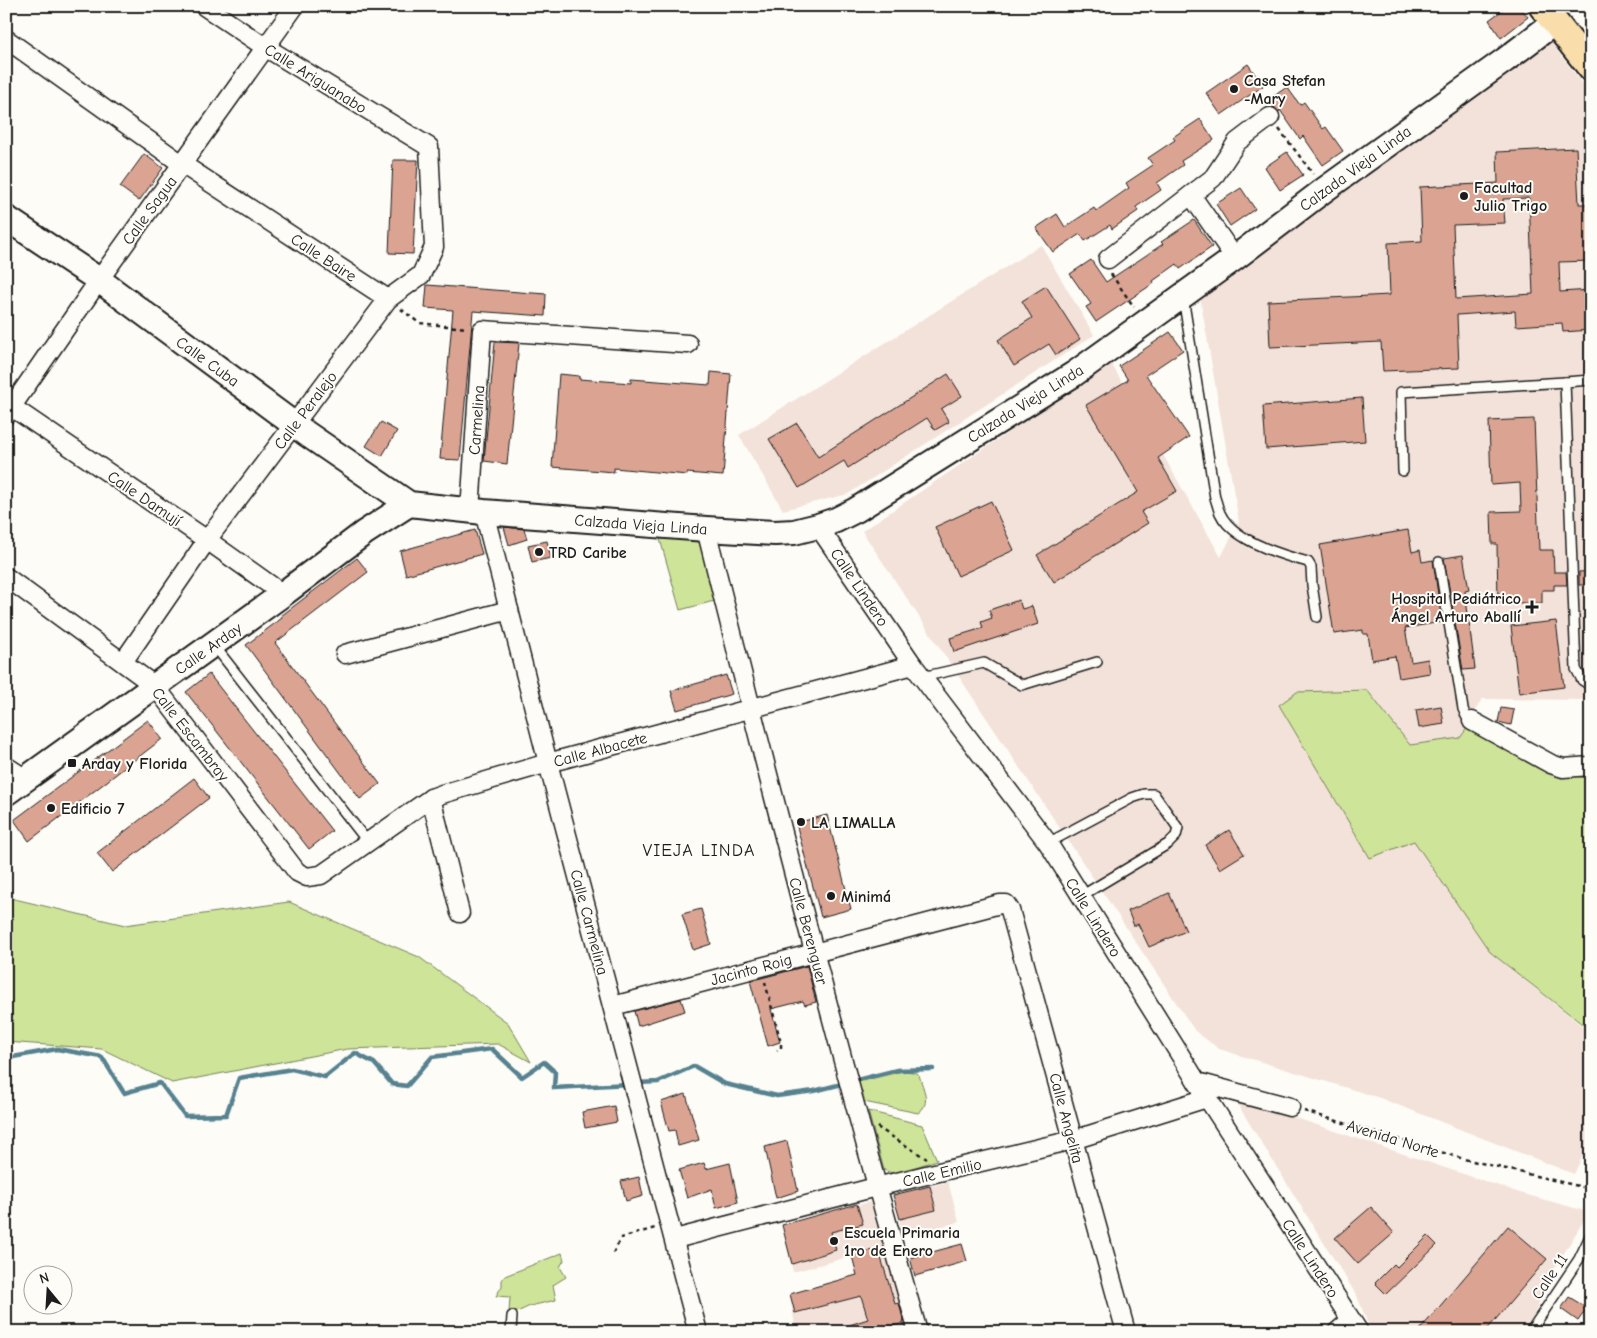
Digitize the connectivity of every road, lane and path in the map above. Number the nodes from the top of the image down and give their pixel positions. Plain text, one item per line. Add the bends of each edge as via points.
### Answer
1 (204, 6) edge
2 (295, 6) edge
3 (1549, 14) edge
4 (6, 39) edge
5 (265, 47) junction
6 (1591, 68) edge
7 (1270, 117) joint
8 (429, 148) joint
9 (182, 164) junction
10 (1324, 190) junction
11 (1191, 195) junction
12 (6, 218) edge
13 (1235, 258) junction
14 (1108, 259) joint
15 (99, 280) junction
16 (1183, 295) junction
17 (388, 299) junction
18 (1145, 322) junction
19 (482, 330) junction
20 (688, 344) dead end
21 (1591, 380) edge
22 (1565, 382) junction
23 (8, 409) edge
24 (294, 424) junction
25 (1403, 472) dead end
26 (409, 504) junction
27 (477, 512) junction
28 (818, 526) junction
29 (706, 530) junction
30 (207, 540) junction
31 (1439, 562) dead end
32 (6, 577) edge
33 (284, 594) junction
34 (509, 610) junction
35 (1317, 617) dead end
36 (213, 644) junction
37 (345, 654) dead end
38 (123, 662) junction
39 (1097, 662) dead end
40 (918, 671) junction
41 (155, 686) junction
42 (1591, 686) edge
43 (751, 710) junction
44 (1472, 721) joint
45 (548, 763) junction
46 (6, 766) edge
47 (1591, 766) edge
48 (26, 779) junction
49 (6, 793) edge
50 (431, 798) junction
51 (367, 841) junction
52 (1048, 842) junction
53 (306, 877) joint
54 (1081, 896) junction
55 (1006, 904) joint
56 (460, 913) dead end
57 (815, 952) junction
58 (760, 966) junction
59 (613, 1006) junction
60 (777, 1050) dead end
61 (1197, 1082) junction
62 (1207, 1098) junction
63 (1290, 1107) joint
64 (858, 1117) junction
65 (1073, 1140) junction
66 (931, 1162) dead end
67 (876, 1187) junction
68 (1591, 1189) edge
69 (673, 1231) junction
70 (1591, 1234) edge
71 (613, 1253) dead end
72 (512, 1316) dead end
73 (1355, 1326) edge
74 (511, 1332) edge
75 (698, 1332) edge
76 (918, 1332) edge
77 (1126, 1332) edge
78 (1338, 1332) edge
79 (1530, 1332) edge

1 - 5 street, Calle Ariguanabo
2 - 5 street, Calle Sagua
3 - 6 main road
3 - 10 street, Calzada Vieja Linda via 1505,60
4 - 9 street, Calle Baire
5 - 8 street, Calle Ariguanabo
5 - 9 street, Calle Sagua
7 - 10 path
7 - 11 street via 1237,142 1213,178
8 - 17 street, Calle Peralejo via 434,247 421,275
9 - 15 street, Calle Sagua
9 - 17 street, Calle Baire
10 - 13 street, Calzada Vieja Linda
11 - 13 street
11 - 14 street
12 - 15 street, Calle Cuba
13 - 16 street, Calzada Vieja Linda
14 - 18 path via 1104,264
15 - 23 street, Calle Sagua
15 - 24 street, Calle Cuba
16 - 18 street, Calzada Vieja Linda
16 - 35 lane via 1220,513 1236,531 1253,542 1308,562
17 - 19 path via 419,323
17 - 24 street, Calle Peralejo
18 - 28 street, Calzada Vieja Linda via 1074,374 872,499 836,520
19 - 20 street
19 - 27 street, Carmelina
21 - 22 lane
22 - 25 lane via 1400,392
22 - 42 lane via 1576,670
23 - 30 street, Calle Damují
24 - 26 street, Calle Cuba
24 - 30 street, Calle Peralejo
26 - 27 street, Calzada Vieja Linda
26 - 33 street, Calle Arday via 364,533
27 - 29 street, Calzada Vieja Linda
27 - 34 street, Calle Carmelina
28 - 29 street, Calzada Vieja Linda via 775,533
28 - 40 street, Calle Lindero
29 - 43 street, Calle Berenguer
30 - 33 street, Calle Damují
30 - 38 street, Calle Peralejo
31 - 44 lane via 1463,709
32 - 38 street, Calle Escambray
33 - 36 street, Calle Arday
34 - 37 street
34 - 45 street, Calle Carmelina
36 - 41 street, Calle Arday
36 - 51 lane
38 - 41 street, Calle Escambray
39 - 40 lane via 1022,685 984,663
40 - 43 street, Calle Albacete
40 - 52 street, Calle Lindero
41 - 48 street, Calle Arday
41 - 53 street, Calle Escambray via 297,872
43 - 45 street, Calle Albacete
43 - 57 street, Calle Berenguer
44 - 47 street via 1551,764 1563,768
45 - 50 street, Calle Albacete
45 - 59 street, Calle Carmelina
46 - 48 street
48 - 49 street, Calle Arday
50 - 51 street, Calle Albacete
50 - 56 street
51 - 53 street, Calle Albacete via 327,871
52 - 54 street, Calle Lindero
52 - 54 lane via 1144,794 1154,794 1178,828 1176,836 1168,844
54 - 61 street, Calle Lindero
55 - 57 street, Jacinto Roig
55 - 65 street, Calle Angelita
57 - 58 street, Jacinto Roig
57 - 64 street, Calle Berenguer
58 - 59 street, Jacinto Roig
58 - 60 path via 781,1043
59 - 69 street, Calle Carmelina
61 - 62 street, Calle Lindero
61 - 63 street
62 - 65 street, Calle Emilio
62 - 73 street, Calle Lindero
63 - 68 path, Avenida Norte via 1464,1159
64 - 66 path
64 - 67 street, Calle Berenguer
65 - 67 street, Calle Emilio
65 - 77 street, Calle Angelita
67 - 69 street, Calle Emilio
67 - 76 street, Calle Berenguer
69 - 71 path via 621,1238
69 - 75 street, Calle Carmelina
70 - 79 lane, Calle 11 via 1579,1259
72 - 74 lane
73 - 78 street

